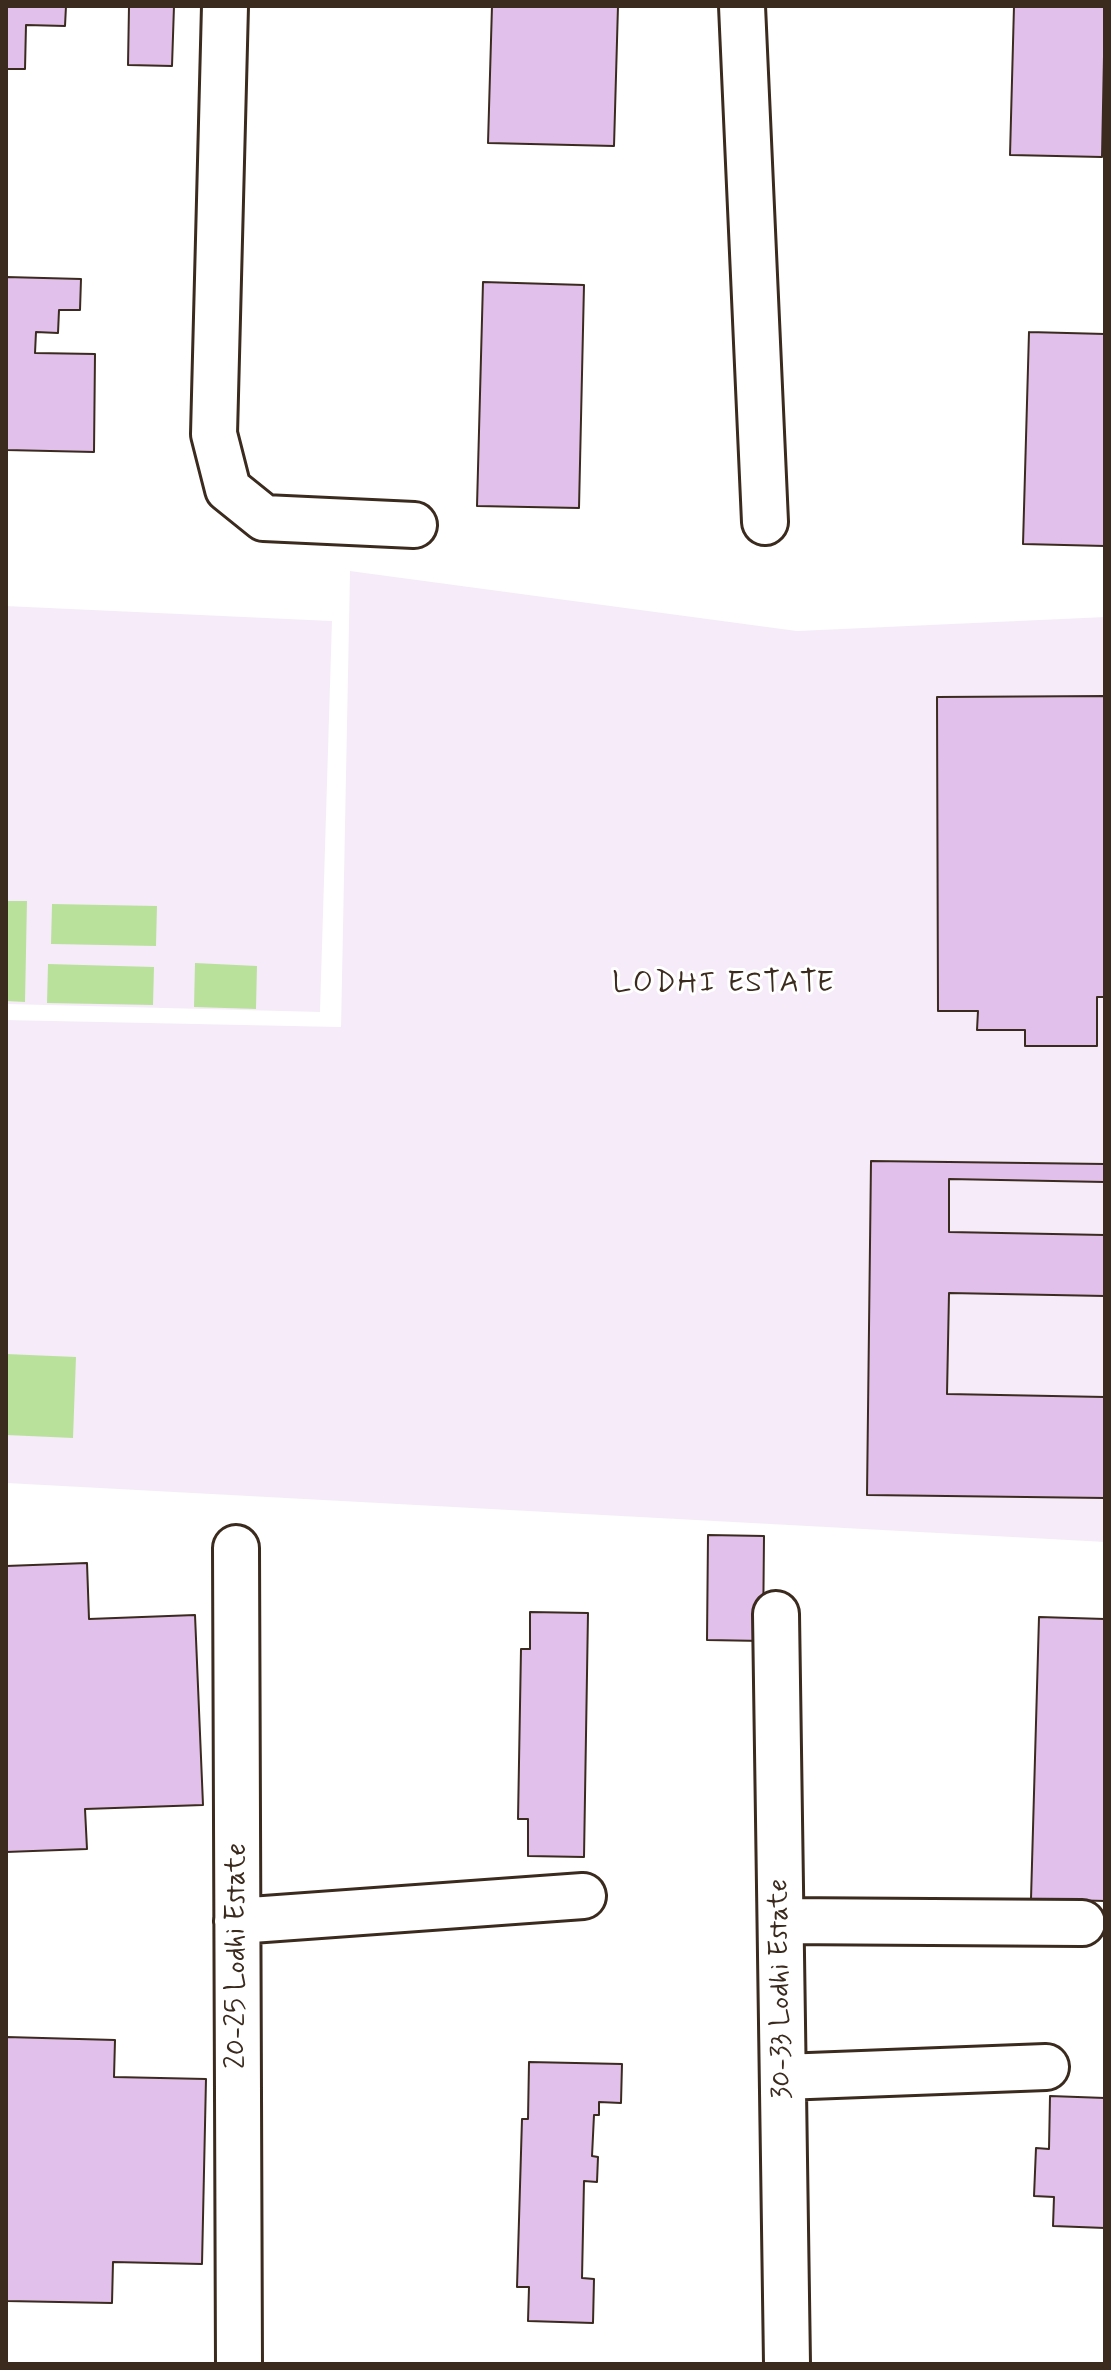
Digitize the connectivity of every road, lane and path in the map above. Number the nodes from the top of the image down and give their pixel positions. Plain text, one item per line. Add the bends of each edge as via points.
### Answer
1 (225, 6) edge
2 (742, 6) edge
3 (765, 522) dead end
4 (414, 525) dead end
5 (236, 1548) dead end
6 (776, 1614) dead end
7 (583, 1896) dead end
8 (237, 1921) junction
9 (781, 1921) junction
10 (1082, 1923) dead end
11 (1046, 2067) dead end
12 (783, 2077) junction
13 (239, 2364) edge
14 (787, 2364) edge

1 - 4 street via 214,434 228,489 264,518
2 - 3 street
5 - 8 street, 20-25 Lodhi Estate
6 - 9 street, 30-33 Lodhi Estate
7 - 8 street
8 - 13 street, 20-25 Lodhi Estate
9 - 10 street
9 - 12 street, 30-33 Lodhi Estate
11 - 12 street
12 - 14 street, 30-33 Lodhi Estate

